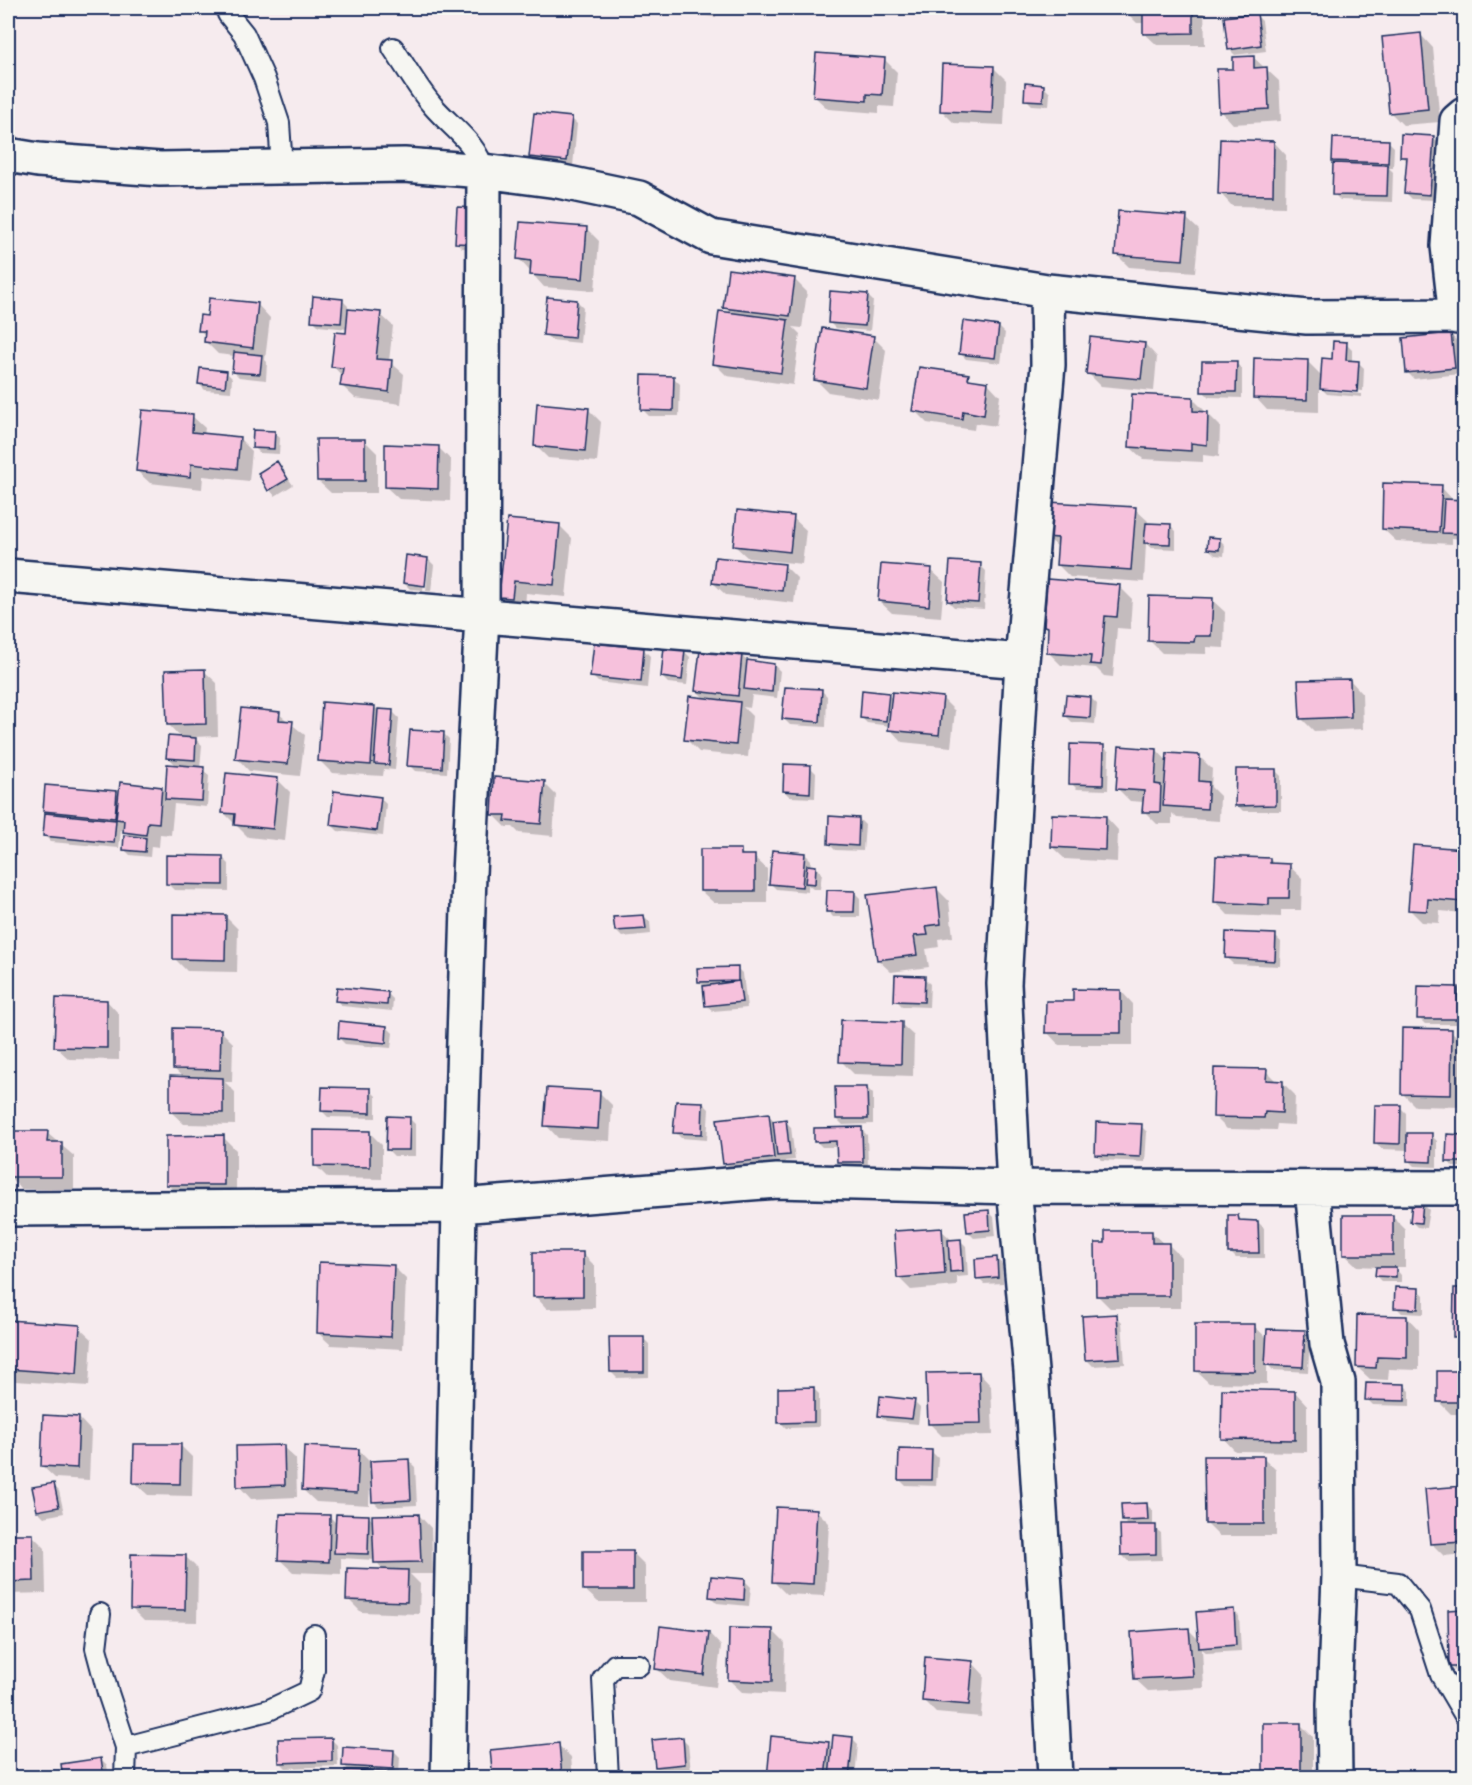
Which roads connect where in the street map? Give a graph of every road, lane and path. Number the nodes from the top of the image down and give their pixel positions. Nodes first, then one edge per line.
1 (228, 14) dead end
2 (393, 48) dead end
3 (1464, 115) edge
4 (8, 155) edge
5 (282, 168) junction
6 (484, 171) junction
7 (1047, 291) junction
8 (1460, 317) edge
9 (8, 576) edge
10 (482, 615) junction
11 (1022, 661) junction
12 (1014, 1187) junction
13 (1312, 1188) junction
14 (1464, 1188) edge
15 (459, 1206) junction
16 (8, 1209) edge
17 (1340, 1576) junction
18 (100, 1614) dead end
19 (314, 1635) dead end
20 (639, 1665) dead end
21 (1464, 1714) edge
22 (126, 1747) junction
23 (125, 1778) edge
24 (448, 1778) edge
25 (608, 1778) edge
26 (1055, 1778) edge
27 (1335, 1778) edge

1 - 5 lane
2 - 6 lane
3 - 8 street
4 - 5 street
5 - 6 street
6 - 7 street
6 - 10 street
7 - 8 street
7 - 11 street
9 - 10 street
10 - 11 street
10 - 15 street
11 - 12 street
12 - 13 street
12 - 15 street
12 - 26 street
13 - 14 street
13 - 17 street
15 - 16 street
15 - 24 street
17 - 21 lane
17 - 27 street
18 - 22 lane
19 - 22 lane
20 - 25 lane
22 - 23 lane

